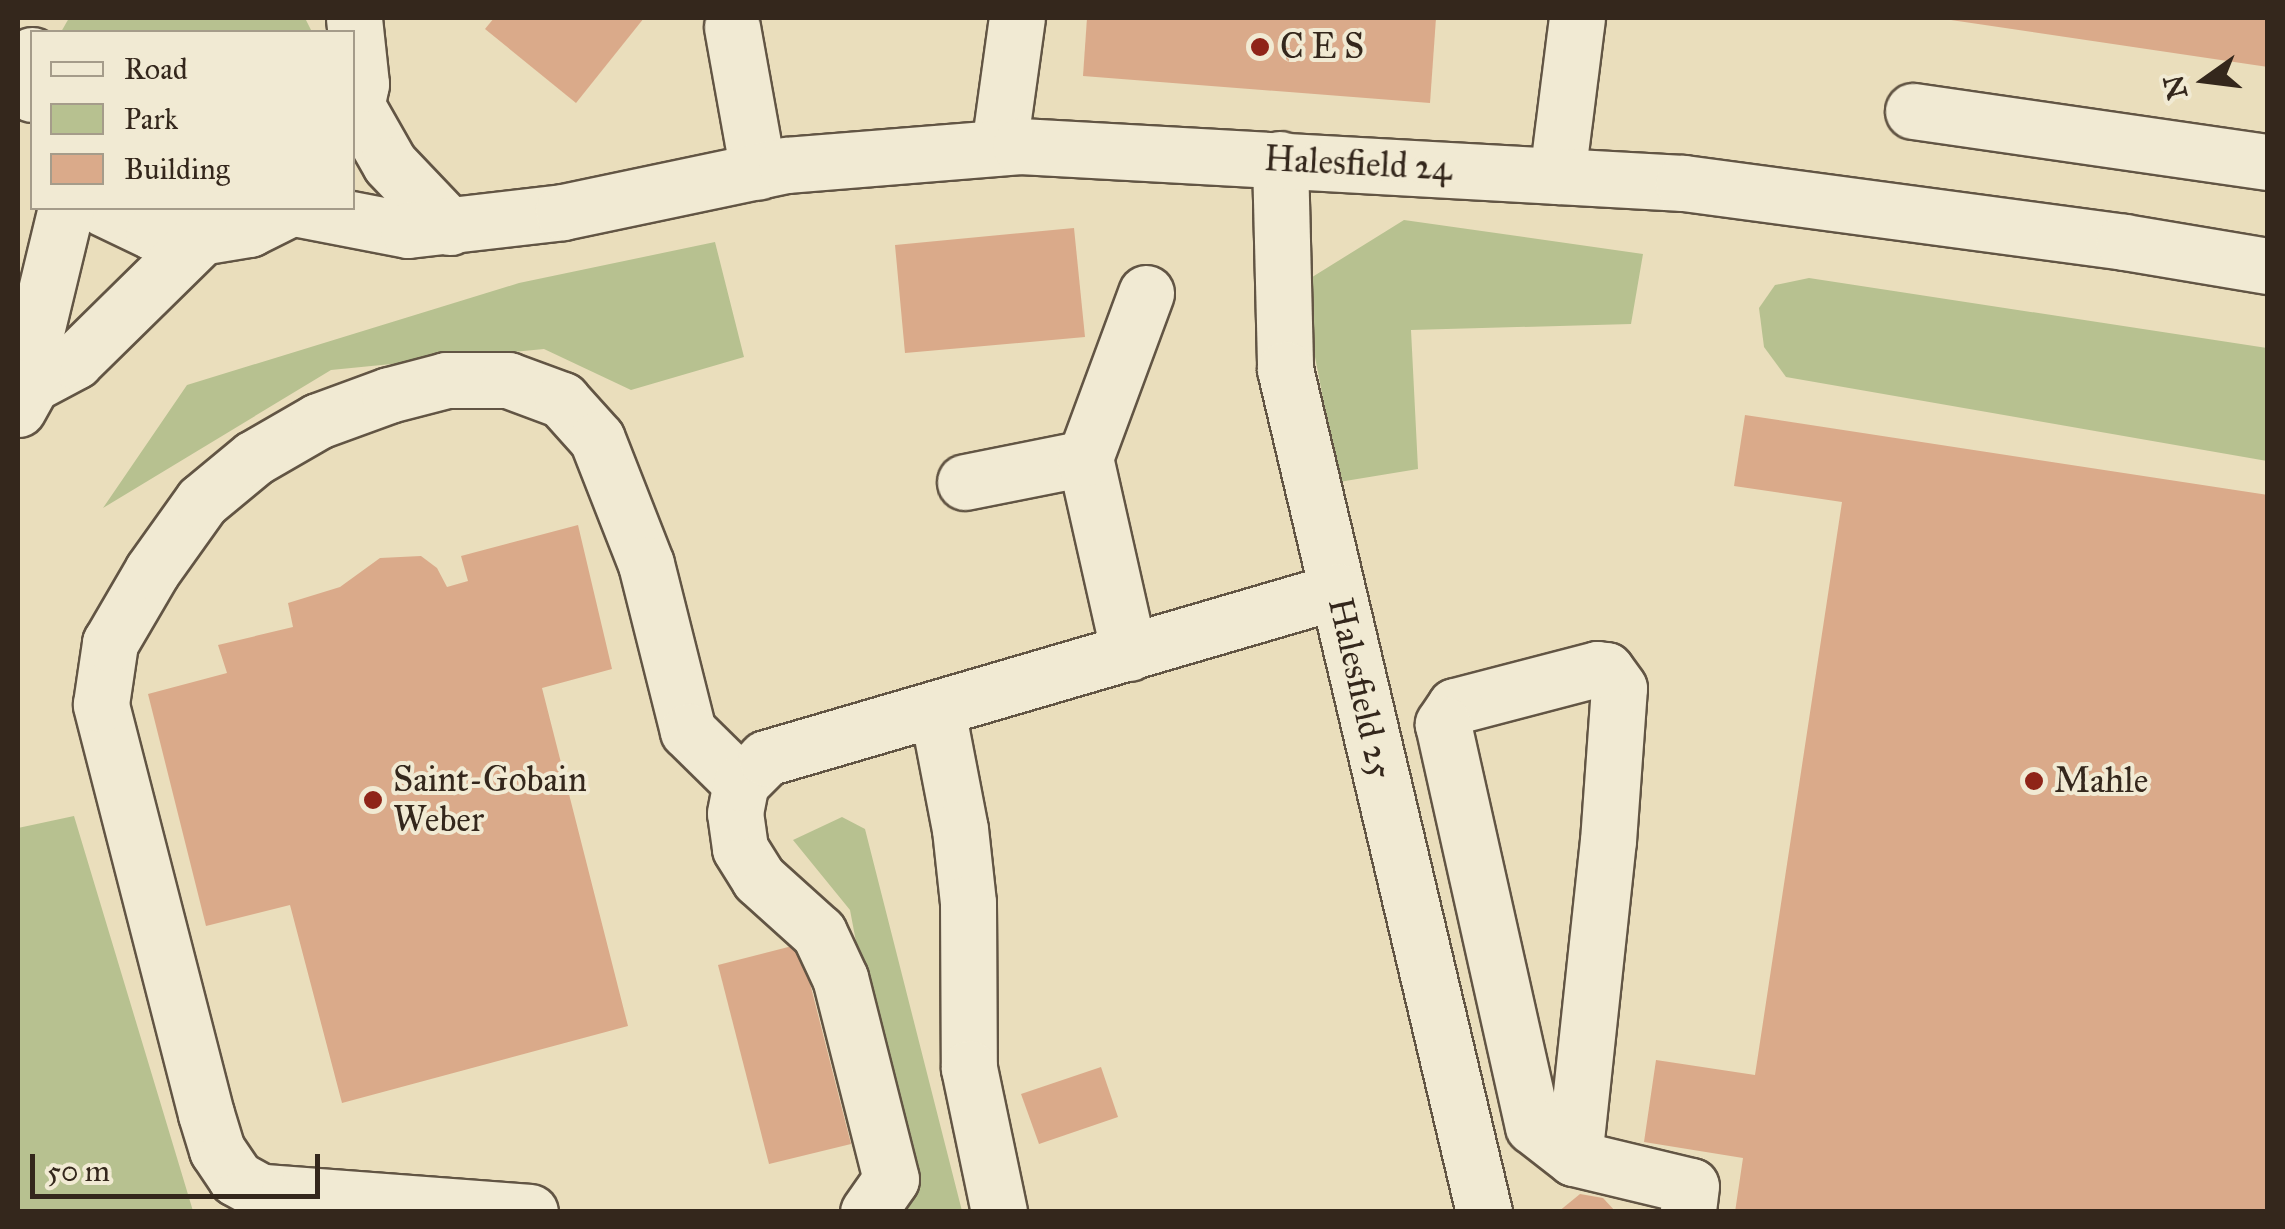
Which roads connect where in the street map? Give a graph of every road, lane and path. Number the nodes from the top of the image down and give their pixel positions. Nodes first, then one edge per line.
1 (354, 18) edge
2 (1018, 18) edge
3 (1578, 18) edge
4 (732, 26) dead end
5 (1913, 111) dead end
6 (355, 117) edge
7 (999, 147) junction
8 (1280, 159) junction
9 (2268, 162) edge
10 (758, 172) junction
11 (1557, 176) junction
12 (66, 210) edge
13 (106, 210) edge
14 (288, 210) edge
15 (303, 210) edge
16 (450, 226) junction
17 (201, 237) junction
18 (2268, 266) edge
19 (1146, 293) dead end
20 (25, 397) edge
21 (1085, 458) junction
22 (966, 482) dead end
23 (1338, 592) junction
24 (1129, 653) junction
25 (937, 710) junction
26 (740, 783) junction
27 (1574, 1158) junction
28 (530, 1212) edge
29 (868, 1212) edge
30 (999, 1212) edge
31 (1484, 1212) edge
32 (1688, 1212) edge

1 - 6 street
2 - 7 street
3 - 11 street
4 - 10 street
5 - 9 street
6 - 16 street
7 - 8 street, Halesfield 24
7 - 10 street, Halesfield 24
8 - 11 street, Halesfield 24
8 - 23 street, Halesfield 25
10 - 16 street, Halesfield 24
11 - 18 street, Halesfield 24
12 - 20 street
13 - 17 street
14 - 17 street
15 - 16 street, Halesfield 24
17 - 20 street
19 - 21 street
21 - 22 street
21 - 24 street
23 - 24 street
23 - 31 street, Halesfield 25
24 - 25 street
25 - 26 street
25 - 30 street
26 - 28 street
26 - 29 street
27 - 27 street
27 - 32 street

